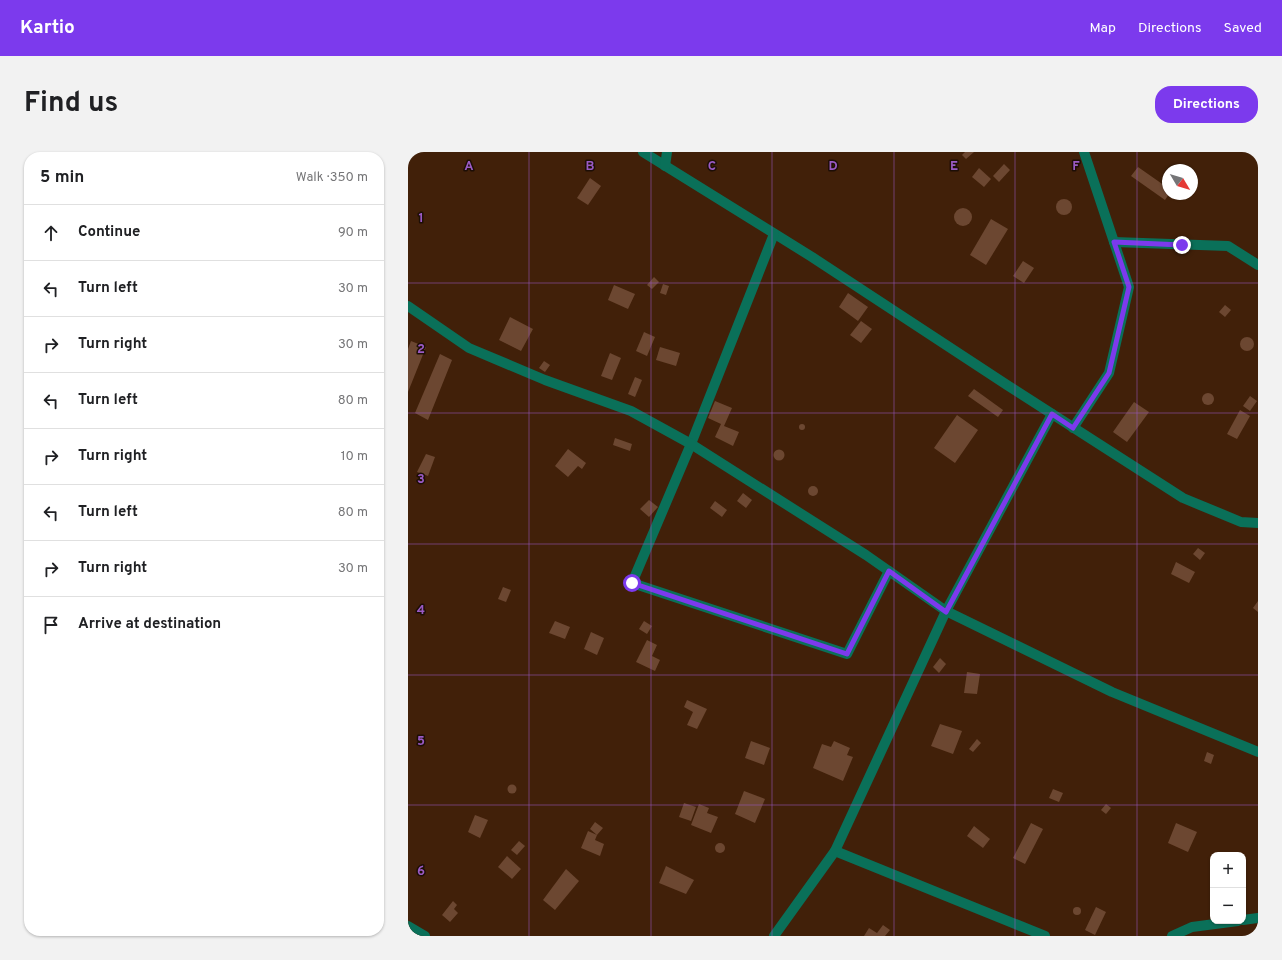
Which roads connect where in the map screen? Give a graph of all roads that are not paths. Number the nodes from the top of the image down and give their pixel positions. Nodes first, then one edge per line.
1 (643, 152) edge
2 (667, 152) edge
3 (1084, 152) edge
4 (665, 166) junction
5 (774, 234) junction
6 (1114, 242) junction
7 (1258, 265) edge
8 (408, 306) edge
9 (1052, 414) junction
10 (1073, 428) junction
11 (691, 444) junction
12 (1258, 523) edge
13 (889, 571) junction
14 (946, 612) junction
15 (1258, 752) edge
16 (835, 851) junction
17 (1258, 918) edge
18 (1246, 920) edge
19 (1215, 924) edge
20 (408, 926) edge
21 (425, 936) edge
22 (774, 936) edge
23 (1045, 936) edge
24 (1172, 936) edge

1 - 4 street
2 - 4 street
3 - 6 street
4 - 5 street
5 - 9 street
5 - 11 street
6 - 7 street
6 - 10 street
8 - 11 street
9 - 10 street
9 - 14 street
10 - 12 street
11 - 13 street
11 - 13 street
13 - 14 street
14 - 15 street
14 - 16 street
16 - 22 street
16 - 23 street
17 - 18 street
19 - 24 street
20 - 21 street

